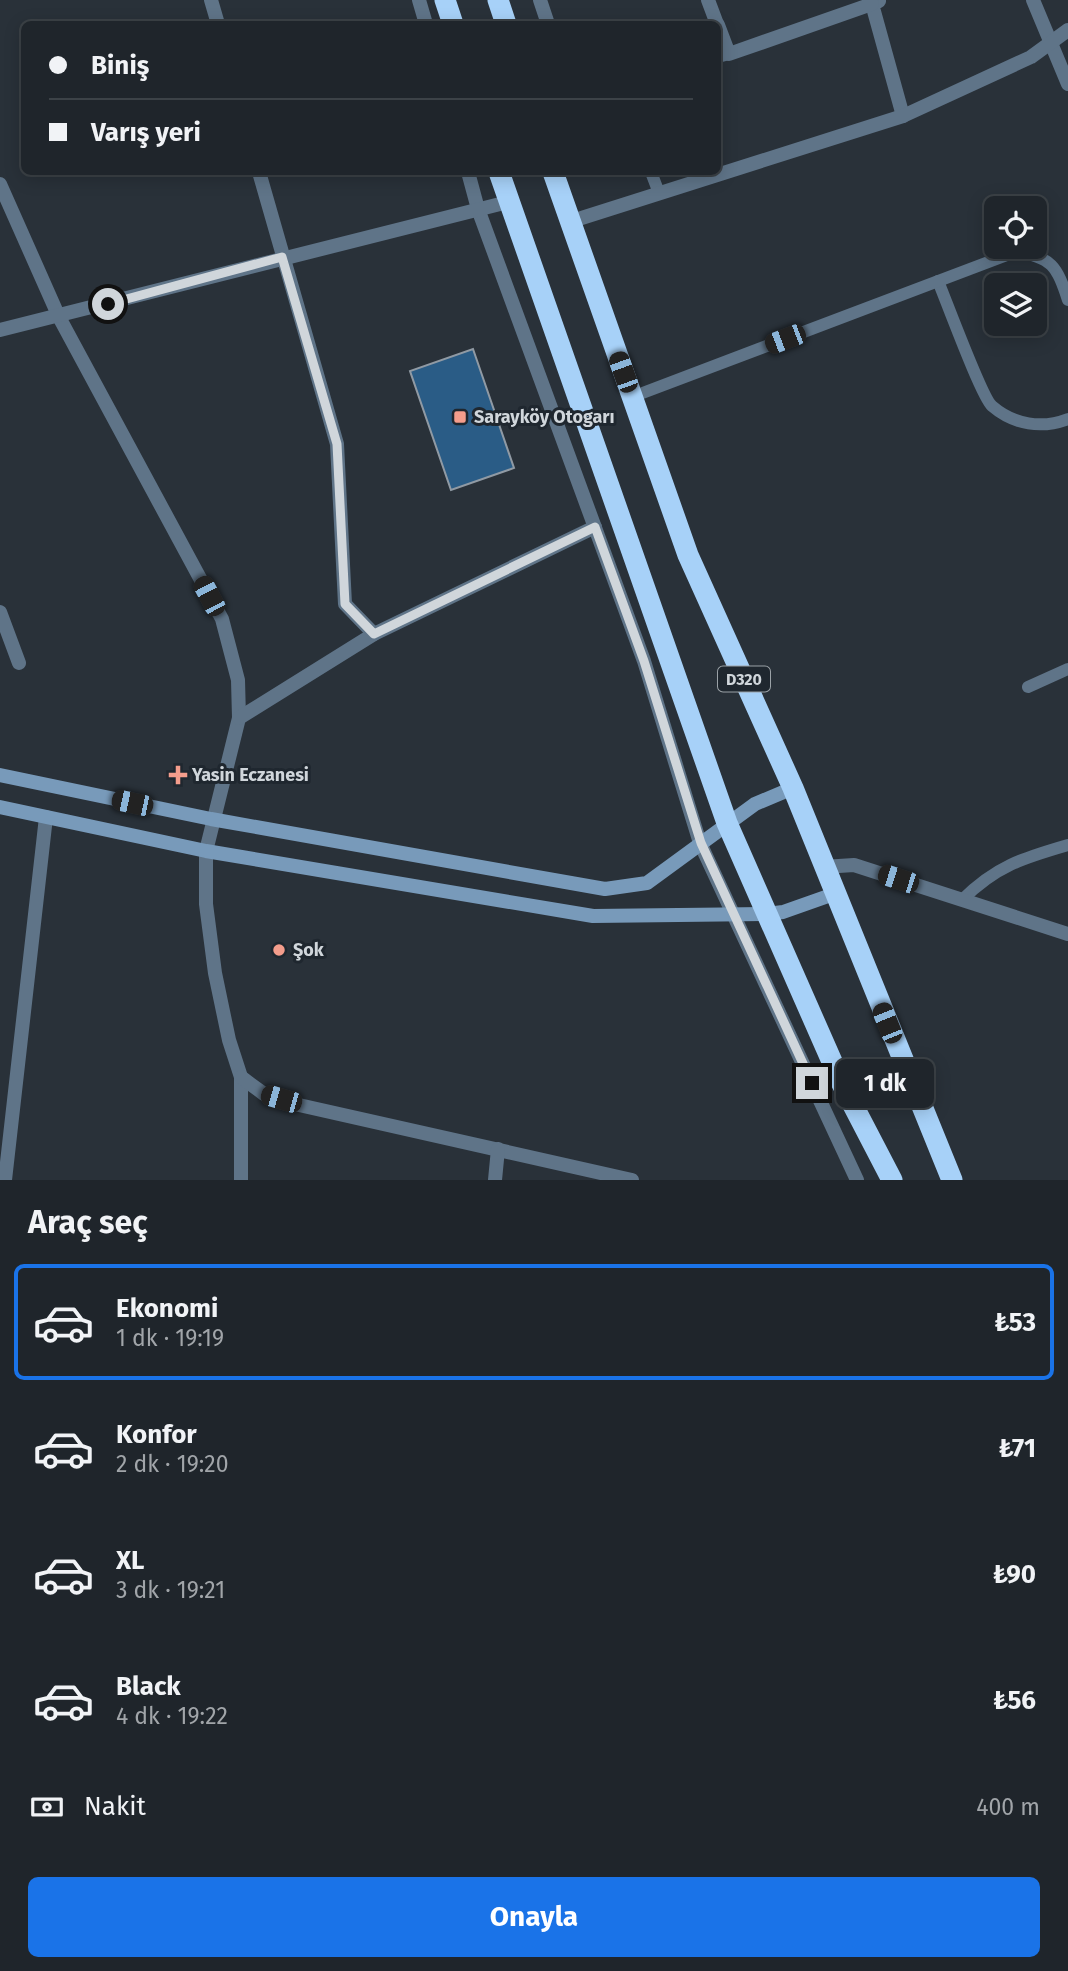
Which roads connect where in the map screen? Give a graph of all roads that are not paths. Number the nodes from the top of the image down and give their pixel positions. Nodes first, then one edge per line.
1 (211, 0) edge
2 (419, 0) edge
3 (445, 0) edge
4 (498, 0) edge
5 (540, 0) edge
6 (708, 0) edge
7 (1033, 0) edge
8 (876, 2) edge
9 (217, 21) edge
10 (425, 21) edge
11 (452, 21) edge
12 (505, 21) edge
13 (547, 21) edge
14 (716, 21) edge
15 (1068, 30) edge
16 (1052, 42) junction
17 (723, 55) edge
18 (1064, 59) edge
19 (1068, 84) edge
20 (903, 116) junction
21 (721, 173) edge
22 (259, 175) edge
23 (469, 175) edge
24 (500, 175) edge
25 (553, 175) edge
26 (652, 175) edge
27 (716, 175) edge
28 (0, 184) edge
29 (659, 193) junction
30 (508, 202) junction
31 (478, 209) junction
32 (569, 222) junction
33 (282, 257) junction
34 (938, 281) junction
35 (1068, 300) edge
36 (59, 317) junction
37 (0, 330) edge
38 (632, 397) junction
39 (1068, 419) edge
40 (595, 527) junction
41 (0, 612) edge
42 (374, 634) junction
43 (19, 663) dead end
44 (1068, 669) edge
45 (1028, 687) dead end
46 (239, 718) junction
47 (0, 775) edge
48 (793, 788) junction
49 (0, 807) edge
50 (46, 817) junction
51 (211, 819) junction
52 (727, 824) junction
53 (701, 843) junction
54 (1068, 845) edge
55 (206, 851) junction
56 (823, 867) junction
57 (834, 894) junction
58 (962, 900) junction
59 (733, 914) junction
60 (767, 914) junction
61 (1068, 934) edge
62 (241, 1077) junction
63 (498, 1149) junction
64 (5, 1180) edge
65 (241, 1180) edge
66 (495, 1180) edge
67 (632, 1180) edge
68 (857, 1180) edge
69 (892, 1180) edge
70 (951, 1180) edge

1 - 9 street
2 - 10 street
3 - 11 highway
4 - 12 highway
5 - 13 street
6 - 14 street
7 - 16 street
8 - 17 street
8 - 20 street
15 - 16 street
16 - 18 street
16 - 20 street
18 - 19 street
20 - 21 street
22 - 33 street
23 - 31 street
24 - 30 highway
25 - 32 highway, D320
26 - 29 lane
27 - 29 street
28 - 36 street
29 - 32 street
30 - 31 street
30 - 52 highway
31 - 33 street
31 - 40 street
32 - 38 highway, D320
33 - 36 street
33 - 42 street
34 - 35 lane
34 - 38 lane
34 - 39 lane
36 - 37 street
36 - 46 street
38 - 48 highway, D320
40 - 42 street
40 - 53 street
41 - 43 street
42 - 46 street
44 - 45 lane
46 - 51 street
47 - 51 street
48 - 52 street
48 - 56 highway, D320
49 - 50 street
50 - 55 street
50 - 64 street
51 - 53 street
51 - 55 street
52 - 53 street
52 - 60 highway
53 - 59 street
54 - 58 lane
55 - 59 street
55 - 62 street
56 - 57 highway, D320
56 - 58 street
57 - 60 street
57 - 70 highway, D320
58 - 61 street
59 - 60 street
59 - 68 street
60 - 69 highway
62 - 63 street
62 - 65 street
63 - 66 street
63 - 67 street

